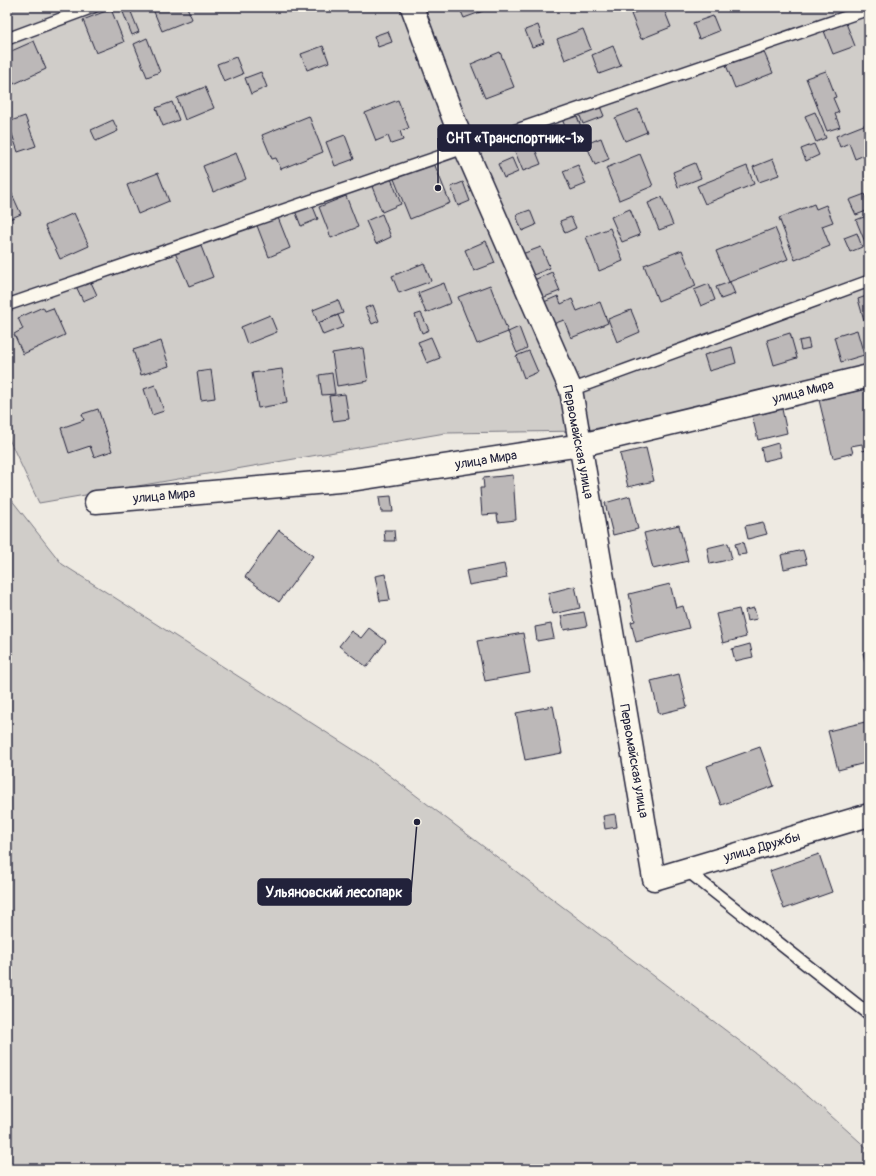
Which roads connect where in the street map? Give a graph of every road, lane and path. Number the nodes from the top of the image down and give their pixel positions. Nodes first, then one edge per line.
1 (93, 7) edge
2 (412, 7) edge
3 (869, 8) edge
4 (7, 39) edge
5 (465, 148) junction
6 (869, 281) edge
7 (7, 305) edge
8 (869, 376) edge
9 (571, 390) junction
10 (580, 445) junction
11 (96, 502) dead end
12 (869, 815) edge
13 (685, 869) junction
14 (654, 878) joint
15 (869, 1014) edge

1 - 4 lane
2 - 5 street, Первомайская улица
3 - 5 lane
5 - 7 lane
5 - 9 street, Первомайская улица
6 - 9 lane
8 - 10 street, улица Мира
9 - 10 street, Первомайская улица
10 - 11 street, улица Мира
10 - 14 street, Первомайская улица
12 - 13 street, улица Дружбы
13 - 14 street, улица Дружбы
13 - 15 lane

